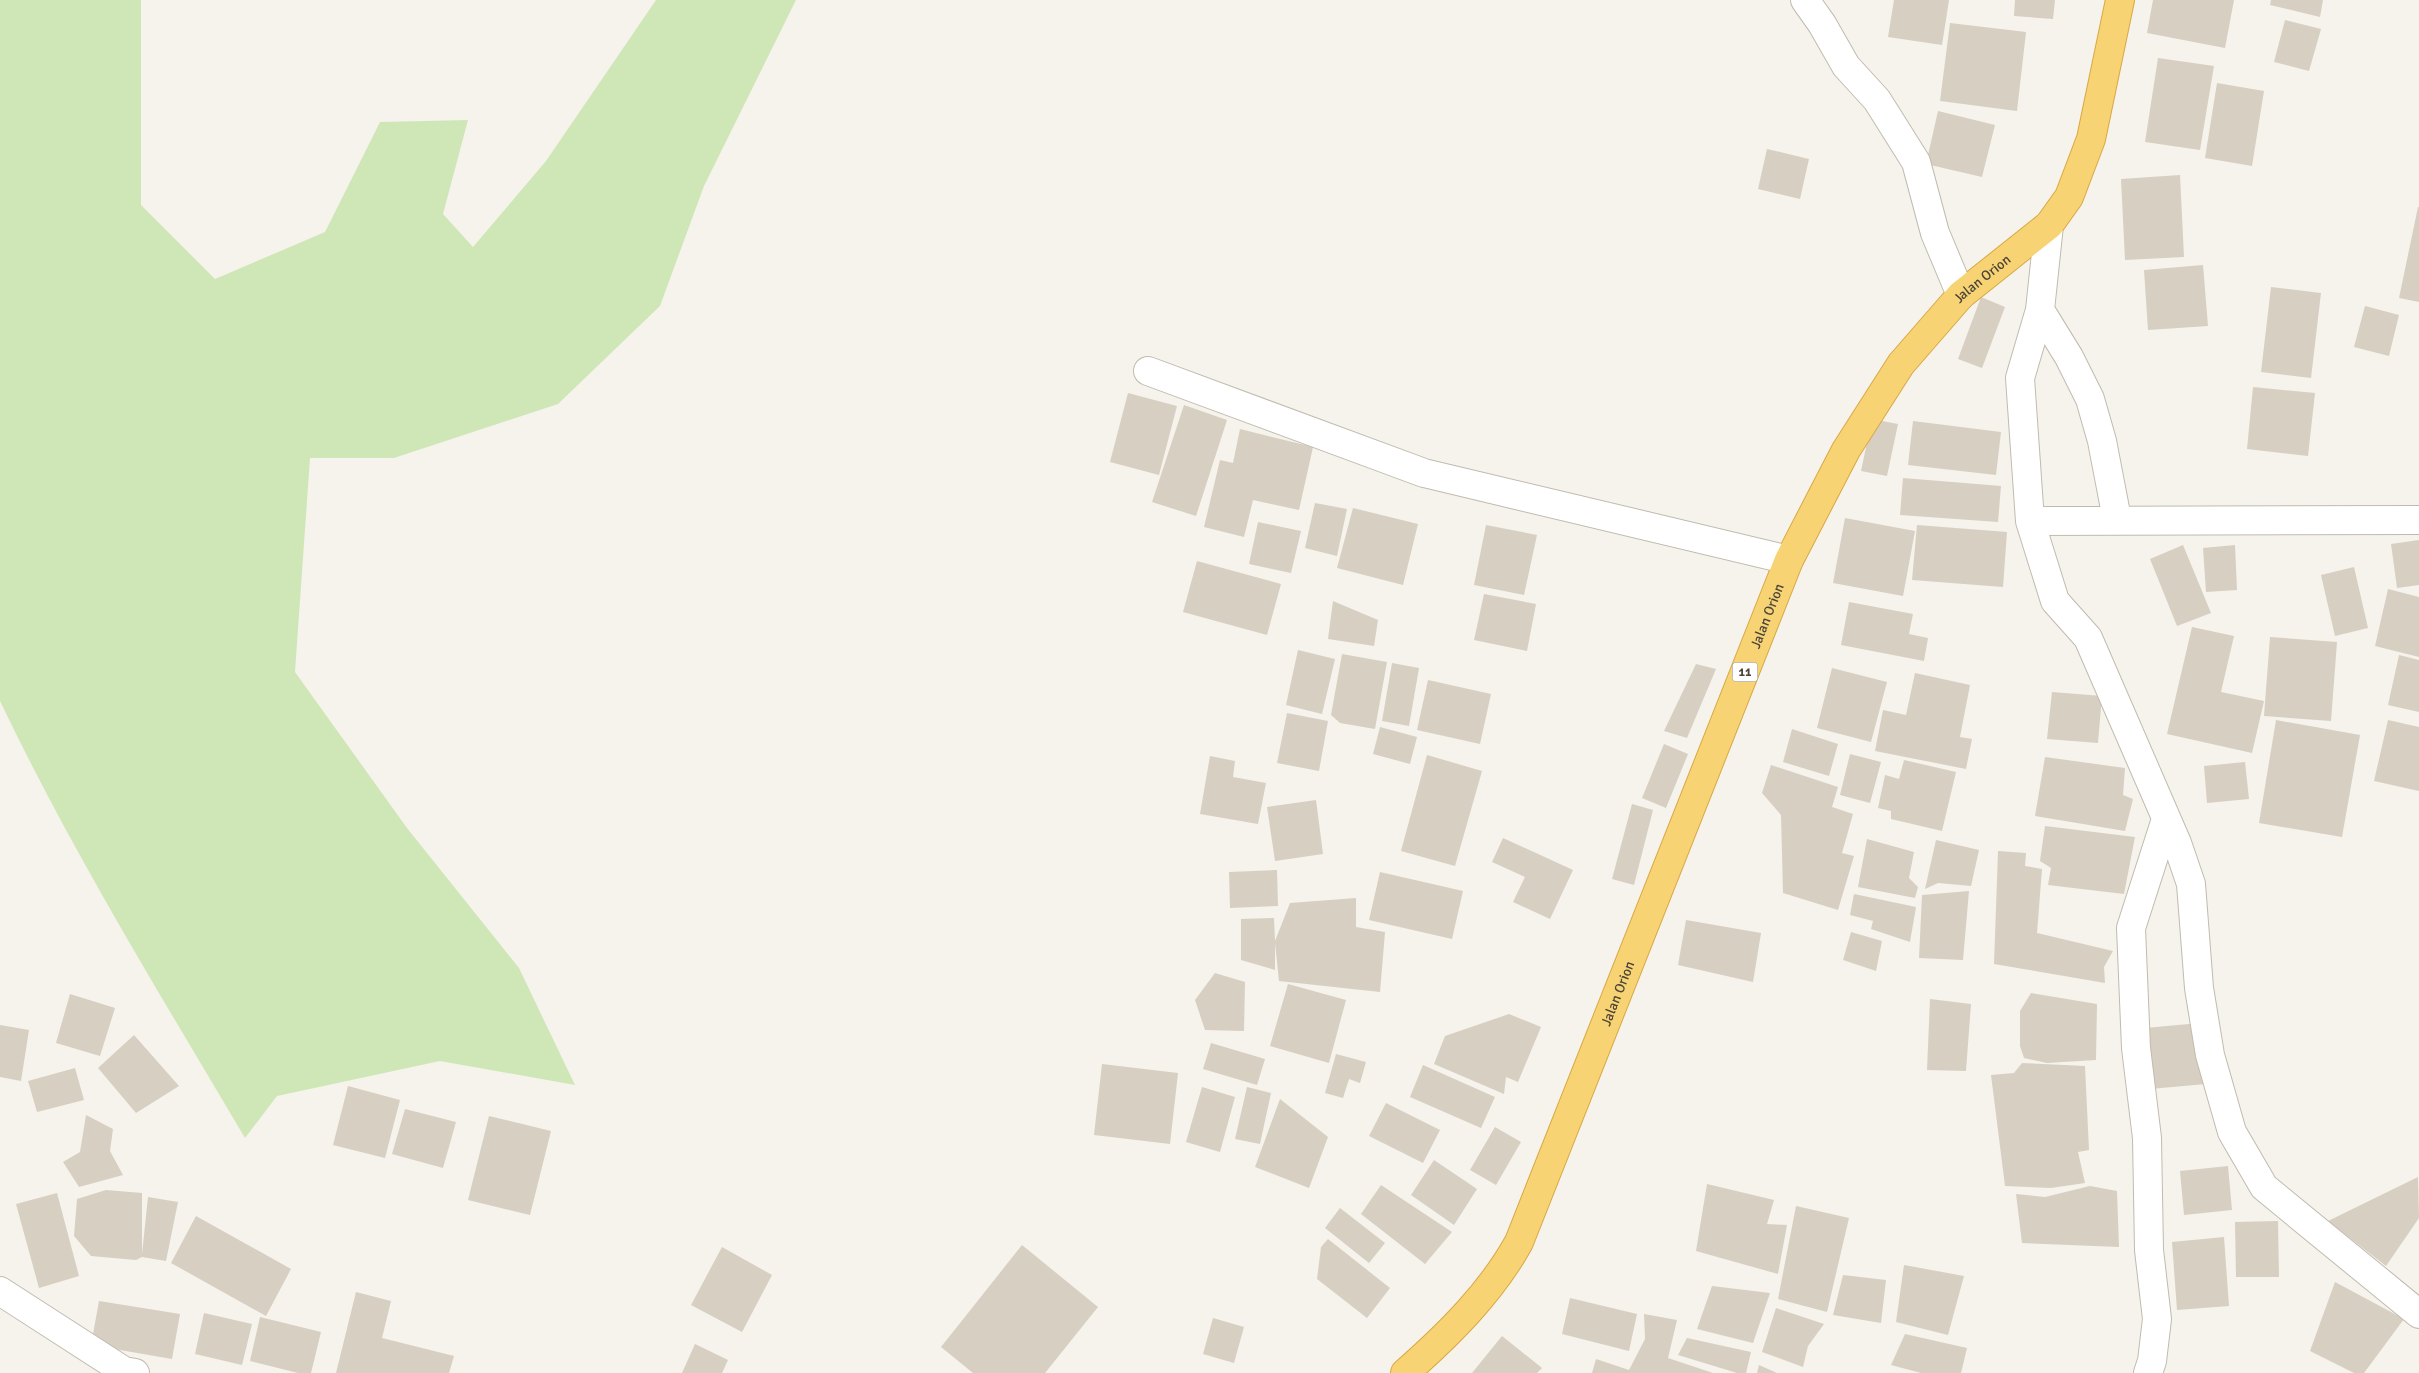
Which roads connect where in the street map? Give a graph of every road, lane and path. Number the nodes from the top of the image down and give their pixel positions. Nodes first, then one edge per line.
1 (1805, 0) edge
2 (2120, 0) edge
3 (2049, 225) junction
4 (1961, 295) junction
5 (2040, 310) junction
6 (1148, 371) dead end
7 (2117, 519) junction
8 (2419, 520) edge
9 (2030, 521) junction
10 (1790, 560) junction
11 (2166, 819) junction
12 (0, 1292) edge
13 (2419, 1314) edge
14 (127, 1372) edge
15 (1405, 1373) edge
16 (2148, 1373) edge

1 - 4 street
2 - 3 highway, Jalan Orion / 11
3 - 4 highway, Jalan Orion / 11
3 - 5 street
4 - 10 highway, Jalan Orion / 11
5 - 7 street
5 - 9 street
6 - 10 street
7 - 8 street
7 - 9 street
9 - 11 street
10 - 15 highway, Jalan Orion / 11
11 - 13 street
11 - 16 street
12 - 14 street

